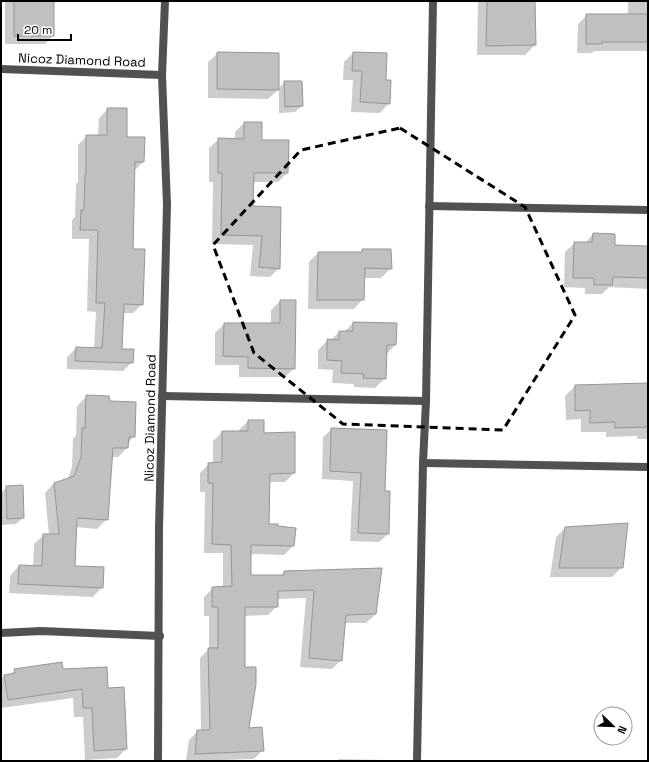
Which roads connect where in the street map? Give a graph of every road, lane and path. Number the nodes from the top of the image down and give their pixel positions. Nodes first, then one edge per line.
1 (165, 1) edge
2 (433, 1) edge
3 (1, 69) edge
4 (162, 75) junction
5 (428, 206) junction
6 (648, 210) edge
7 (162, 396) junction
8 (426, 401) junction
9 (423, 463) junction
10 (648, 467) edge
11 (1, 633) edge
12 (160, 636) junction
13 (158, 761) edge
14 (417, 761) edge

1 - 4 street, Nicoz Diamond Road
2 - 5 street
3 - 4 street, Nicoz Diamond Road
4 - 7 street, Nicoz Diamond Road
5 - 6 street
5 - 8 street
7 - 8 street
7 - 12 street, Nicoz Diamond Road
8 - 9 street
9 - 10 street
9 - 14 street
11 - 12 street
12 - 13 street, Nicoz Diamond Road

